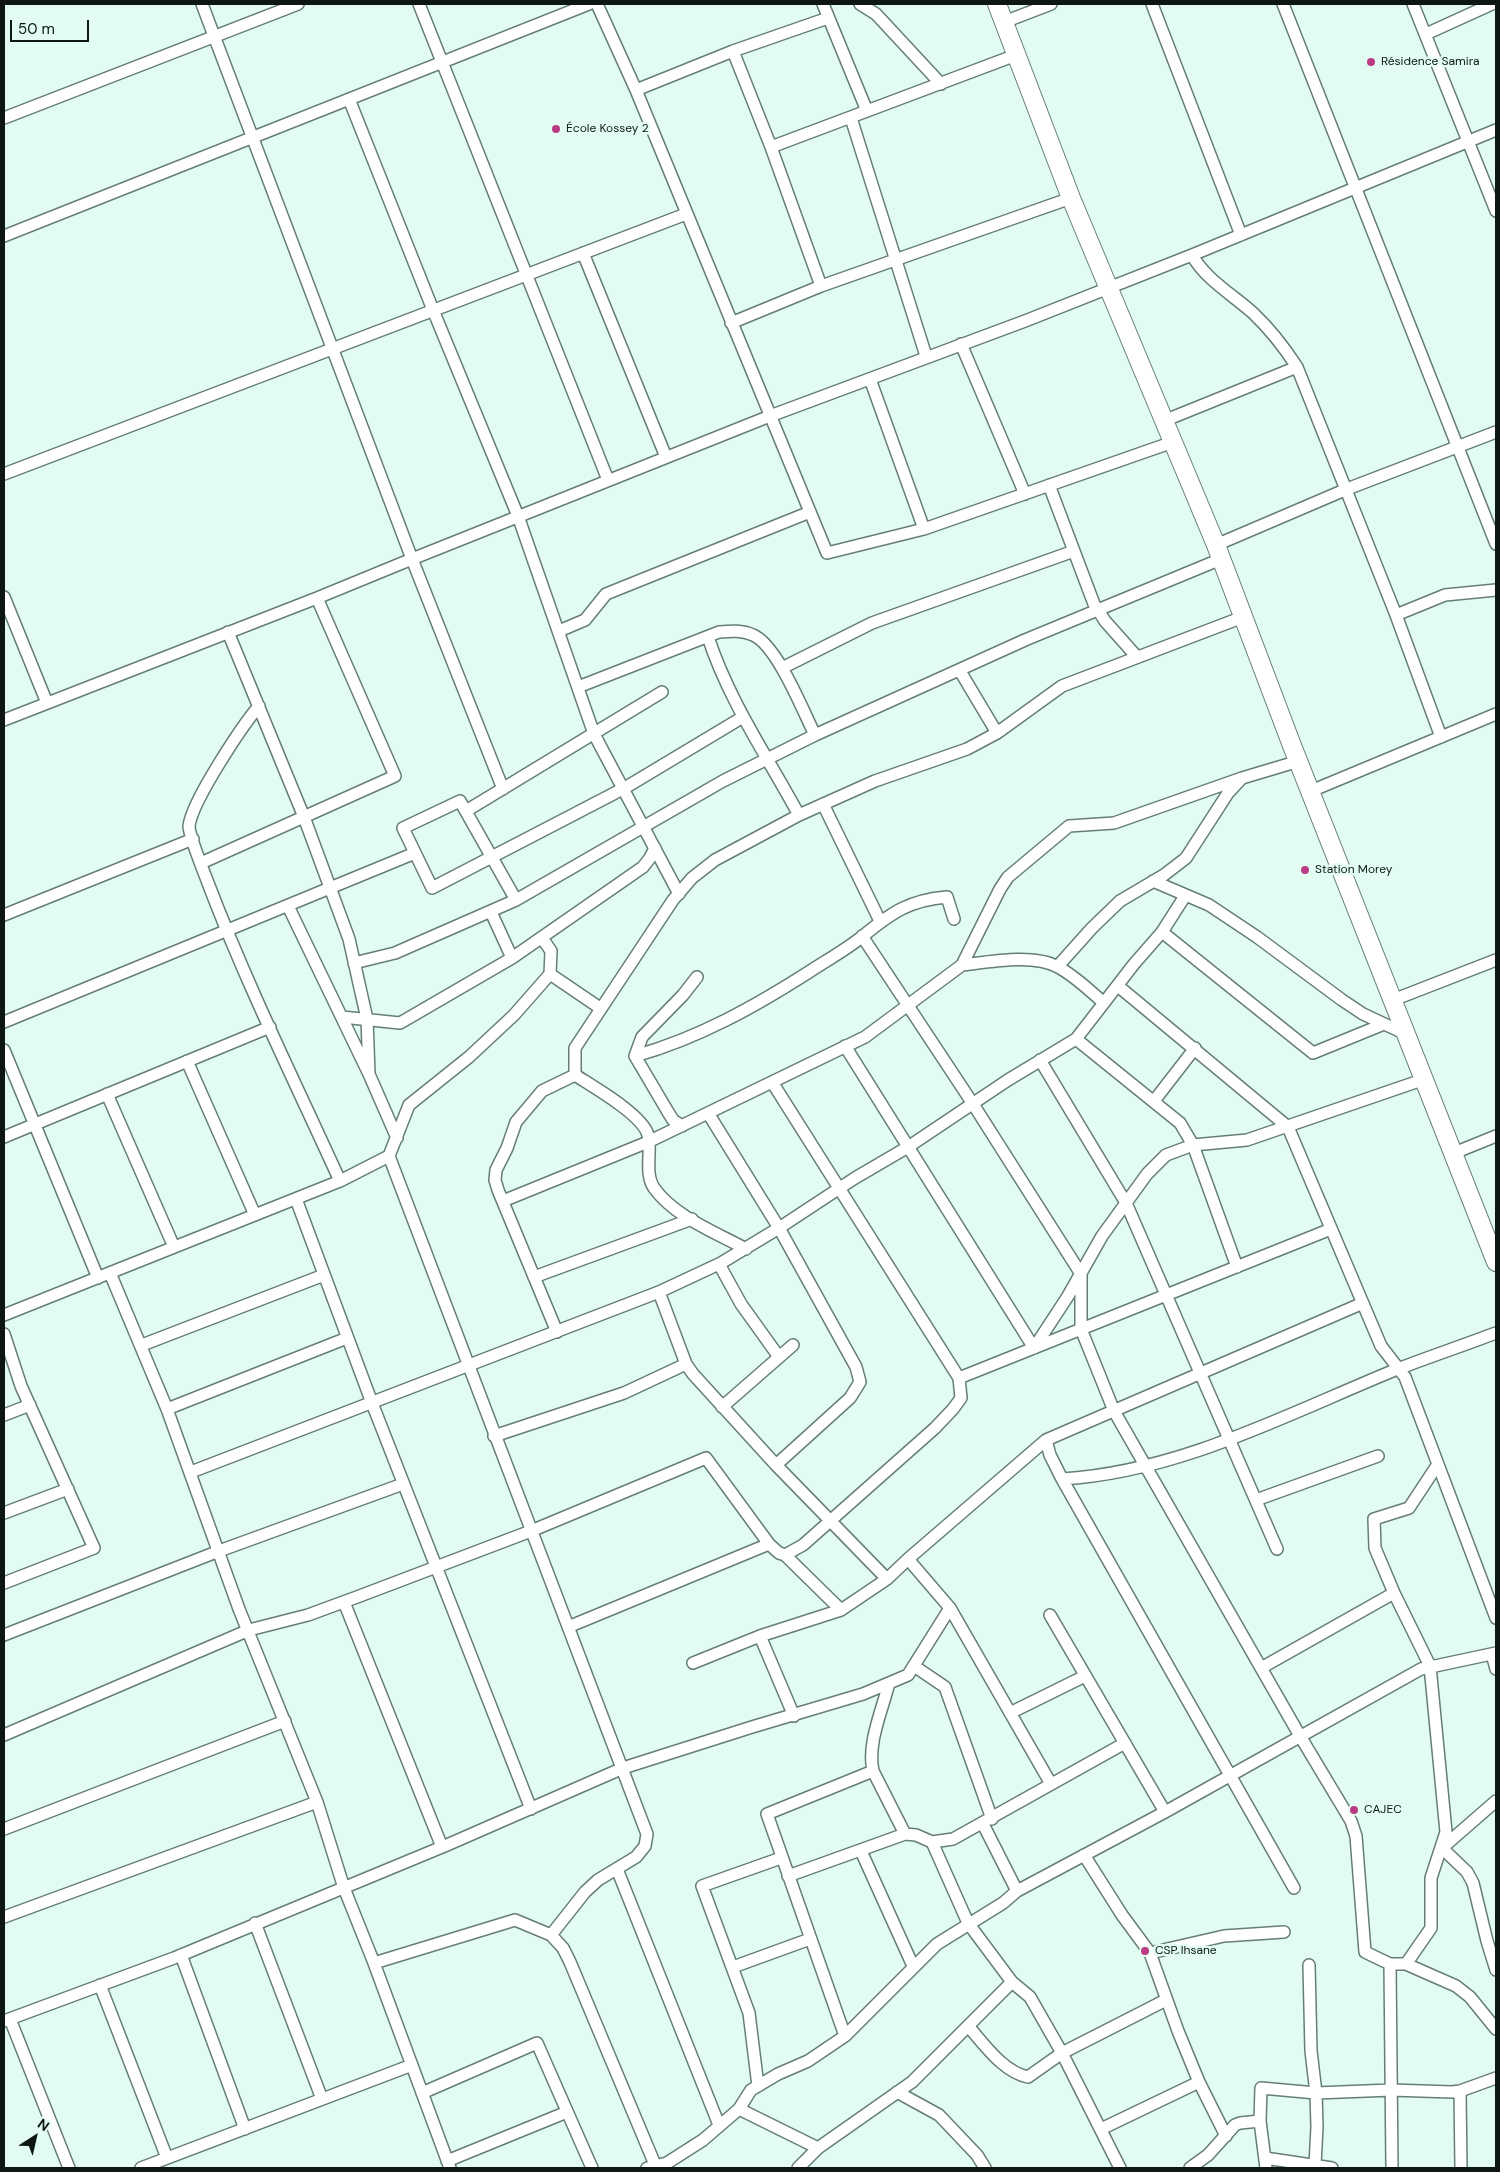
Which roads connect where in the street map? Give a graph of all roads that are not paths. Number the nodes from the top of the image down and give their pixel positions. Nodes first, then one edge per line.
1 (202, 4) edge
2 (298, 4) edge
3 (419, 4) edge
4 (590, 4) edge
5 (598, 4) edge
6 (823, 4) edge
7 (860, 4) edge
8 (997, 4) edge
9 (1051, 4) edge
10 (1152, 4) edge
11 (1283, 4) edge
12 (1413, 4) edge
13 (1492, 4) edge
14 (828, 18) junction
15 (1004, 22) junction
16 (1426, 34) junction
17 (214, 36) junction
18 (733, 51) junction
19 (1016, 55) junction
20 (442, 62) junction
21 (941, 84) junction
22 (636, 90) junction
23 (348, 99) junction
24 (867, 111) junction
25 (4, 118) edge
26 (851, 118) junction
27 (1496, 130) edge
28 (252, 137) junction
29 (1469, 142) junction
30 (772, 147) junction
31 (1356, 188) junction
32 (1071, 198) junction
33 (1496, 211) edge
34 (686, 214) junction
35 (1241, 235) junction
36 (4, 236) edge
37 (583, 253) junction
38 (1192, 255) junction
39 (895, 260) junction
40 (527, 275) junction
41 (822, 286) junction
42 (1109, 287) junction
43 (433, 310) junction
44 (731, 323) junction
45 (961, 344) junction
46 (332, 348) junction
47 (926, 356) junction
48 (1297, 367) junction
49 (870, 378) junction
50 (770, 416) junction
51 (1166, 420) junction
52 (1496, 432) edge
53 (1173, 442) junction
54 (1459, 447) junction
55 (666, 457) junction
56 (4, 474) edge
57 (608, 480) junction
58 (1049, 485) junction
59 (1347, 489) junction
60 (1025, 494) junction
61 (810, 512) junction
62 (518, 516) junction
63 (924, 529) junction
64 (1496, 544) edge
65 (1074, 551) junction
66 (1219, 552) junction
67 (412, 558) junction
68 (1496, 590) edge
69 (4, 597) edge
70 (317, 598) junction
71 (1097, 609) junction
72 (6, 611) edge
73 (1396, 615) junction
74 (1243, 617) junction
75 (558, 631) junction
76 (228, 632) junction
77 (708, 637) junction
78 (1136, 657) junction
79 (782, 668) junction
80 (960, 671) junction
81 (578, 687) junction
82 (662, 692) dead end
83 (46, 703) junction
84 (259, 706) junction
85 (1496, 714) edge
86 (743, 717) junction
87 (4, 720) edge
88 (996, 733) junction
89 (594, 734) junction
90 (815, 735) junction
91 (1441, 737) junction
92 (768, 758) junction
93 (1299, 761) junction
94 (1242, 778) junction
95 (503, 789) junction
96 (623, 789) junction
97 (1311, 791) junction
98 (823, 804) junction
99 (466, 811) junction
100 (799, 815) junction
101 (304, 817) junction
102 (643, 826) junction
103 (193, 839) junction
104 (654, 848) junction
105 (415, 853) junction
106 (492, 857) junction
107 (200, 863) junction
108 (1153, 881) junction
109 (330, 889) junction
110 (679, 894) junction
111 (1185, 896) junction
112 (516, 900) junction
113 (288, 906) junction
114 (491, 912) junction
115 (4, 915) edge
116 (954, 920) dead end
117 (880, 922) junction
118 (226, 930) junction
119 (1162, 932) junction
120 (862, 936) junction
121 (542, 938) junction
122 (512, 958) junction
123 (1496, 960) edge
124 (354, 963) junction
125 (962, 965) junction
126 (1058, 966) junction
127 (550, 974) junction
128 (697, 977) dead end
129 (1118, 986) junction
130 (1393, 1000) junction
131 (1104, 1003) junction
132 (907, 1004) junction
133 (600, 1008) junction
134 (342, 1017) junction
135 (367, 1019) junction
136 (4, 1022) edge
137 (1384, 1024) junction
138 (270, 1027) junction
139 (1408, 1035) junction
140 (1076, 1039) junction
141 (846, 1046) junction
142 (1195, 1048) junction
143 (4, 1050) edge
144 (635, 1056) junction
145 (1040, 1060) junction
146 (187, 1061) junction
147 (369, 1074) junction
148 (575, 1075) junction
149 (1425, 1079) junction
150 (772, 1082) junction
151 (107, 1094) junction
152 (1154, 1101) junction
153 (973, 1104) junction
154 (708, 1113) junction
155 (34, 1124) junction
156 (682, 1126) junction
157 (1288, 1127) junction
158 (1496, 1136) edge
159 (4, 1137) edge
160 (397, 1138) junction
161 (648, 1142) junction
162 (1193, 1145) junction
163 (908, 1147) junction
164 (1454, 1153) junction
165 (389, 1156) junction
166 (340, 1181) junction
167 (838, 1189) junction
168 (296, 1198) junction
169 (502, 1201) junction
170 (1126, 1203) junction
171 (255, 1215) junction
172 (692, 1219) junction
173 (779, 1228) junction
174 (1331, 1229) junction
175 (174, 1247) junction
176 (746, 1249) junction
177 (1496, 1262) edge
178 (719, 1264) junction
179 (1237, 1267) junction
180 (110, 1273) junction
181 (1081, 1274) junction
182 (324, 1275) junction
183 (534, 1276) junction
184 (98, 1278) junction
185 (659, 1292) junction
186 (1167, 1295) junction
187 (1363, 1303) junction
188 (4, 1316) edge
189 (1081, 1329) junction
190 (557, 1332) junction
191 (1496, 1333) edge
192 (4, 1334) edge
193 (348, 1338) junction
194 (142, 1345) junction
195 (793, 1345) dead end
196 (1034, 1348) junction
197 (779, 1357) junction
198 (686, 1364) junction
199 (467, 1367) junction
200 (1399, 1369) junction
201 (1200, 1374) junction
202 (959, 1378) junction
203 (372, 1403) junction
204 (30, 1405) junction
205 (722, 1408) junction
206 (167, 1409) junction
207 (1114, 1411) junction
208 (4, 1415) edge
209 (494, 1436) junction
210 (1229, 1438) junction
211 (1046, 1440) junction
212 (1378, 1456) dead end
213 (1438, 1464) junction
214 (776, 1465) junction
215 (1146, 1466) junction
216 (191, 1472) junction
217 (1062, 1479) junction
218 (403, 1484) junction
219 (68, 1489) junction
220 (1256, 1500) junction
221 (4, 1513) edge
222 (831, 1521) junction
223 (531, 1531) junction
224 (770, 1544) junction
225 (1277, 1549) dead end
226 (219, 1551) junction
227 (785, 1555) junction
228 (908, 1559) junction
229 (436, 1566) junction
230 (887, 1579) junction
231 (4, 1583) edge
232 (1394, 1593) junction
233 (344, 1602) junction
234 (950, 1608) junction
235 (841, 1610) junction
236 (1050, 1615) dead end
237 (1496, 1618) edge
238 (568, 1627) junction
239 (249, 1630) junction
240 (4, 1635) edge
241 (760, 1636) junction
242 (1494, 1654) edge
243 (693, 1663) dead end
244 (914, 1666) junction
245 (1430, 1666) junction
246 (1261, 1668) junction
247 (1496, 1669) edge
248 (1085, 1676) junction
249 (889, 1683) junction
250 (1010, 1714) junction
251 (794, 1716) junction
252 (285, 1721) junction
253 (4, 1735) edge
254 (1300, 1736) junction
255 (1125, 1743) junction
256 (623, 1768) junction
257 (873, 1771) junction
258 (1231, 1775) junction
259 (1051, 1784) junction
260 (1496, 1801) edge
261 (317, 1802) junction
262 (530, 1809) junction
263 (1165, 1812) junction
264 (987, 1821) junction
265 (4, 1829) edge
266 (905, 1834) junction
267 (932, 1842) junction
268 (442, 1847) junction
269 (1442, 1848) junction
270 (861, 1851) junction
271 (1084, 1855) junction
272 (781, 1858) junction
273 (617, 1869) junction
274 (788, 1876) junction
275 (344, 1888) junction
276 (1294, 1888) dead end
277 (1017, 1891) junction
278 (4, 1917) edge
279 (968, 1923) junction
280 (255, 1924) junction
281 (1284, 1932) dead end
282 (551, 1935) junction
283 (810, 1939) junction
284 (1150, 1953) junction
285 (181, 1955) junction
286 (374, 1962) junction
287 (1390, 1964) junction
288 (1406, 1964) junction
289 (1309, 1965) dead end
290 (913, 1966) junction
291 (733, 1968) junction
292 (1496, 1970) edge
293 (1012, 1982) junction
294 (100, 1985) junction
295 (1166, 2000) junction
296 (7, 2020) edge
297 (968, 2026) junction
298 (1496, 2030) edge
299 (844, 2036) junction
300 (1062, 2053) junction
301 (412, 2065) junction
302 (1496, 2078) edge
303 (1199, 2082) junction
304 (758, 2086) junction
305 (1391, 2090) junction
306 (1460, 2091) junction
307 (898, 2092) junction
308 (422, 2093) junction
309 (1316, 2093) junction
310 (322, 2099) junction
311 (739, 2109) junction
312 (567, 2112) junction
313 (1260, 2121) junction
314 (719, 2125) junction
315 (245, 2129) junction
316 (1101, 2129) junction
317 (1226, 2136) junction
318 (818, 2148) junction
319 (167, 2158) junction
320 (1266, 2163) edge
321 (1315, 2164) junction
322 (449, 2165) edge
323 (652, 2167) edge
324 (69, 2168) edge
325 (141, 2168) edge
326 (592, 2168) edge
327 (798, 2168) edge
328 (985, 2168) edge
329 (1120, 2168) edge
330 (1190, 2168) edge
331 (1332, 2168) edge
332 (1392, 2168) edge
333 (1461, 2168) edge

1 - 17 street
2 - 17 street
3 - 20 street
4 - 20 street
5 - 22 street
6 - 14 street
7 - 21 street
8 - 15 main road
9 - 15 street
10 - 35 street
11 - 31 street
12 - 16 street
13 - 16 street
14 - 18 street
14 - 24 street
15 - 19 main road
16 - 29 street
17 - 25 street
17 - 28 street
18 - 22 street
18 - 30 street
19 - 21 street
19 - 32 main road
20 - 23 street
20 - 40 street
21 - 24 street
22 - 34 street
23 - 28 street
23 - 43 street
24 - 26 street
26 - 30 street
26 - 39 street
27 - 29 street
28 - 36 street
28 - 46 street
29 - 31 street
29 - 33 street
30 - 41 street
31 - 35 street
31 - 54 street
32 - 39 street
32 - 42 main road
34 - 37 street
34 - 44 street
35 - 38 street
37 - 40 street
37 - 55 street
38 - 42 street
38 - 48 street
39 - 41 street
39 - 47 street
40 - 43 street
40 - 57 street
41 - 44 street
42 - 45 street
42 - 51 main road
43 - 46 street
43 - 62 street
44 - 50 street
45 - 47 street
45 - 60 street
46 - 56 street
46 - 67 street
47 - 49 street
48 - 51 street
48 - 59 street
49 - 50 street
49 - 63 street
50 - 55 street
50 - 61 street
51 - 53 main road
52 - 54 street
53 - 58 street
53 - 66 main road
54 - 59 street
54 - 64 street
55 - 57 street
57 - 62 street
58 - 60 street
58 - 65 street
59 - 66 street
59 - 73 street
60 - 63 street
61 - 63 street
61 - 75 street
62 - 67 street
62 - 75 street
65 - 71 street
65 - 79 street
66 - 71 street
66 - 74 main road
67 - 70 street
67 - 95 street
68 - 73 street
69 - 72 street
70 - 76 street
70 - 101 street
71 - 78 street
71 - 80 street
72 - 83 street
73 - 91 street
74 - 78 street
74 - 93 main road
75 - 81 street
76 - 83 street
76 - 84 street
77 - 79 street
77 - 81 street
77 - 86 street
78 - 88 street
79 - 90 street
80 - 88 street
80 - 90 street
81 - 89 street
82 - 89 street
83 - 87 street
84 - 101 street
84 - 103 street
85 - 91 street
86 - 92 street
86 - 96 street
88 - 98 street
89 - 95 street
89 - 96 street
90 - 92 street
91 - 97 street
92 - 100 street
92 - 102 street
93 - 94 street
93 - 97 main road
94 - 108 street
94 - 125 street
95 - 99 street
96 - 102 street
96 - 106 street
97 - 130 main road
98 - 100 street
98 - 117 street
99 - 105 street
99 - 106 street
100 - 110 street
101 - 107 street
101 - 109 street
102 - 104 street
102 - 112 street
103 - 107 street
103 - 115 street
104 - 110 street
104 - 121 street
105 - 106 street
105 - 109 street
106 - 112 street
107 - 118 street
108 - 111 street
108 - 126 street
109 - 113 street
109 - 124 street
110 - 133 street
111 - 119 street
111 - 137 street
112 - 114 street
113 - 118 street
113 - 134 street
114 - 122 street
114 - 124 street
116 - 117 street
117 - 120 street
118 - 136 street
118 - 138 street
119 - 129 street
119 - 137 street
120 - 132 street
120 - 144 street
121 - 122 street
121 - 127 street
122 - 135 street
123 - 130 street
124 - 135 street
125 - 126 street
125 - 132 street
126 - 131 street
127 - 133 street
127 - 160 street
128 - 144 street
129 - 131 street
129 - 142 street
130 - 139 main road
131 - 140 street
132 - 141 street
132 - 153 street
133 - 148 street
134 - 135 street
134 - 147 street
135 - 147 street
137 - 139 street
138 - 146 street
138 - 166 street
139 - 149 main road
140 - 145 street
140 - 152 street
141 - 150 street
141 - 163 street
142 - 152 street
142 - 157 street
143 - 155 street
144 - 156 street
145 - 153 street
145 - 170 street
146 - 151 street
146 - 171 street
147 - 160 street
148 - 161 street
148 - 169 street
149 - 157 street
149 - 164 main road
150 - 154 street
150 - 167 street
151 - 155 street
151 - 175 street
152 - 162 street
153 - 163 street
153 - 181 street
154 - 156 street
154 - 173 street
155 - 159 street
155 - 184 street
156 - 161 street
157 - 162 street
157 - 174 street
158 - 164 street
160 - 165 street
161 - 169 street
161 - 172 street
162 - 170 street
162 - 179 street
163 - 167 street
163 - 196 street
164 - 177 main road
165 - 166 street
165 - 199 street
166 - 168 street
167 - 173 street
167 - 202 street
168 - 171 street
168 - 182 street
169 - 183 street
170 - 181 street
170 - 186 street
171 - 175 street
172 - 176 street
172 - 183 street
173 - 176 street
173 - 214 street
174 - 179 street
174 - 187 street
175 - 180 street
176 - 178 street
178 - 185 street
178 - 197 street
179 - 186 street
180 - 184 street
180 - 194 street
181 - 189 street
181 - 196 street
182 - 193 street
182 - 194 street
183 - 190 street
184 - 188 street
185 - 190 street
185 - 198 street
186 - 189 street
186 - 201 street
187 - 200 street
187 - 201 street
189 - 196 street
189 - 207 street
190 - 199 street
191 - 200 street
192 - 204 street
193 - 203 street
193 - 206 street
194 - 206 street
195 - 197 street
196 - 202 street
197 - 205 street
198 - 205 street
198 - 209 street
199 - 203 street
199 - 209 street
200 - 210 street
200 - 213 street
201 - 207 street
201 - 210 street
202 - 222 street
203 - 216 street
203 - 218 street
204 - 208 street
204 - 219 street
205 - 214 street
206 - 216 street
207 - 211 street
207 - 215 street
209 - 223 street
210 - 215 street
210 - 220 street
211 - 217 street
211 - 228 street
212 - 220 street
213 - 232 street
213 - 237 street
214 - 222 street
215 - 217 street
215 - 246 street
216 - 226 street
217 - 258 street
218 - 226 street
218 - 229 street
219 - 221 street
219 - 231 street
220 - 225 street
222 - 227 street
222 - 230 street
223 - 224 street
223 - 229 street
223 - 238 street
224 - 227 street
224 - 238 street
226 - 239 street
226 - 240 street
227 - 235 street
228 - 230 street
228 - 234 street
229 - 233 street
229 - 262 street
230 - 235 street
232 - 245 street
232 - 246 street
233 - 239 street
233 - 268 street
234 - 244 street
234 - 250 street
235 - 241 street
236 - 248 street
238 - 256 street
239 - 252 street
239 - 253 street
241 - 243 street
241 - 251 street
242 - 245 street
242 - 247 street
244 - 249 street
244 - 264 street
245 - 254 street
245 - 269 street
246 - 254 street
248 - 250 street
248 - 255 street
249 - 251 street
249 - 257 street
250 - 259 street
251 - 256 street
252 - 261 street
252 - 265 street
254 - 258 street
254 - 287 street
255 - 259 street
255 - 263 street
256 - 262 street
256 - 273 street
257 - 266 street
257 - 272 street
258 - 263 street
258 - 276 street
259 - 264 street
260 - 269 street
261 - 275 street
261 - 278 street
262 - 268 street
263 - 271 street
264 - 267 street
264 - 277 street
266 - 267 street
266 - 270 street
267 - 279 street
268 - 275 street
269 - 288 street
269 - 292 street
270 - 274 street
270 - 290 street
271 - 277 street
271 - 284 street
272 - 274 street
272 - 291 street
273 - 282 street
273 - 314 street
274 - 283 street
275 - 280 street
275 - 286 street
277 - 279 street
279 - 290 street
279 - 293 street
280 - 285 street
280 - 310 street
281 - 284 street
282 - 286 street
282 - 323 street
283 - 291 street
283 - 299 street
284 - 295 street
285 - 294 street
285 - 315 street
286 - 301 street
287 - 288 street
287 - 305 street
288 - 298 street
289 - 309 street
290 - 299 street
291 - 304 street
293 - 297 street
293 - 300 street
294 - 296 street
294 - 319 street
295 - 300 street
295 - 303 street
296 - 324 street
297 - 300 street
297 - 307 street
299 - 304 street
300 - 316 street
301 - 308 street
301 - 310 street
302 - 306 street
303 - 316 street
303 - 317 street
304 - 311 street
305 - 306 street
305 - 309 street
305 - 332 street
306 - 333 street
307 - 318 street
307 - 328 street
308 - 312 street
308 - 322 street
309 - 313 street
309 - 321 street
310 - 315 street
311 - 314 street
311 - 318 street
312 - 322 street
312 - 326 street
313 - 317 street
313 - 320 street
314 - 323 street
315 - 319 street
316 - 329 street
317 - 330 street
318 - 327 street
319 - 325 street
320 - 321 street
321 - 331 street

